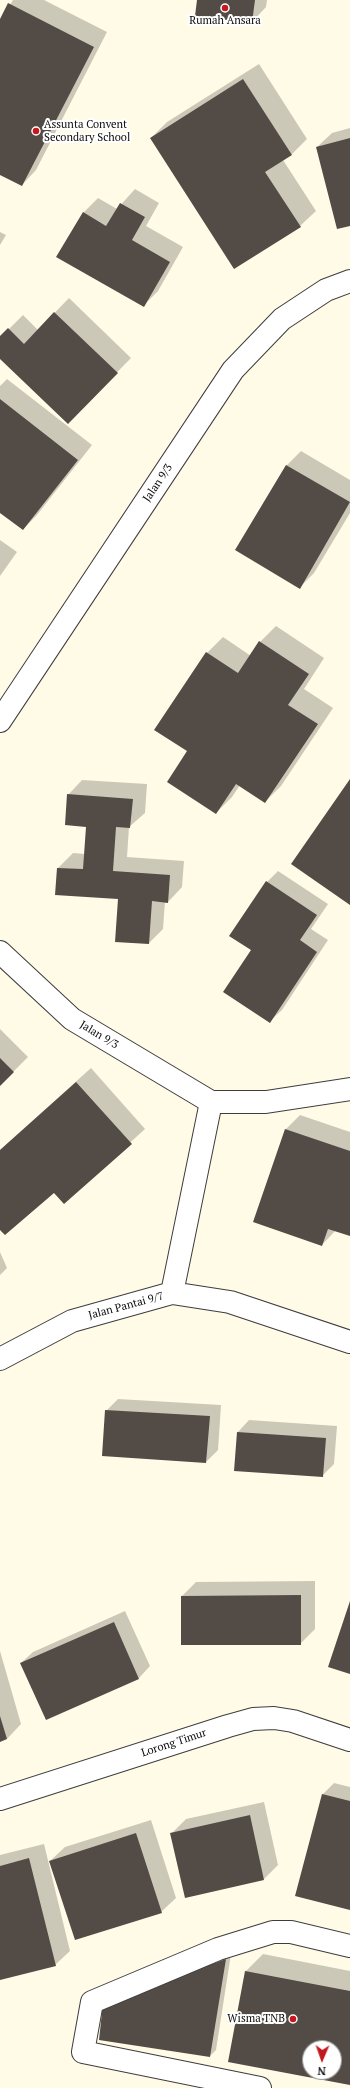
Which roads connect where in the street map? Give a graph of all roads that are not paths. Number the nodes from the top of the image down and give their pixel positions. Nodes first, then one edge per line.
1 (350, 281) edge
2 (0, 721) edge
3 (0, 952) edge
4 (350, 1089) edge
5 (211, 1102) junction
6 (172, 1293) junction
7 (350, 1342) edge
8 (0, 1359) edge
9 (350, 1740) edge
10 (0, 1799) edge
11 (350, 1946) edge
12 (260, 2088) edge

1 - 2 street, Jalan 9/3
3 - 5 street, Jalan 9/3
4 - 5 street
5 - 6 street
6 - 7 street, Jalan Pantai 9/7
6 - 8 street, Jalan Pantai 9/7
9 - 10 street, Lorong Timur
11 - 12 street

